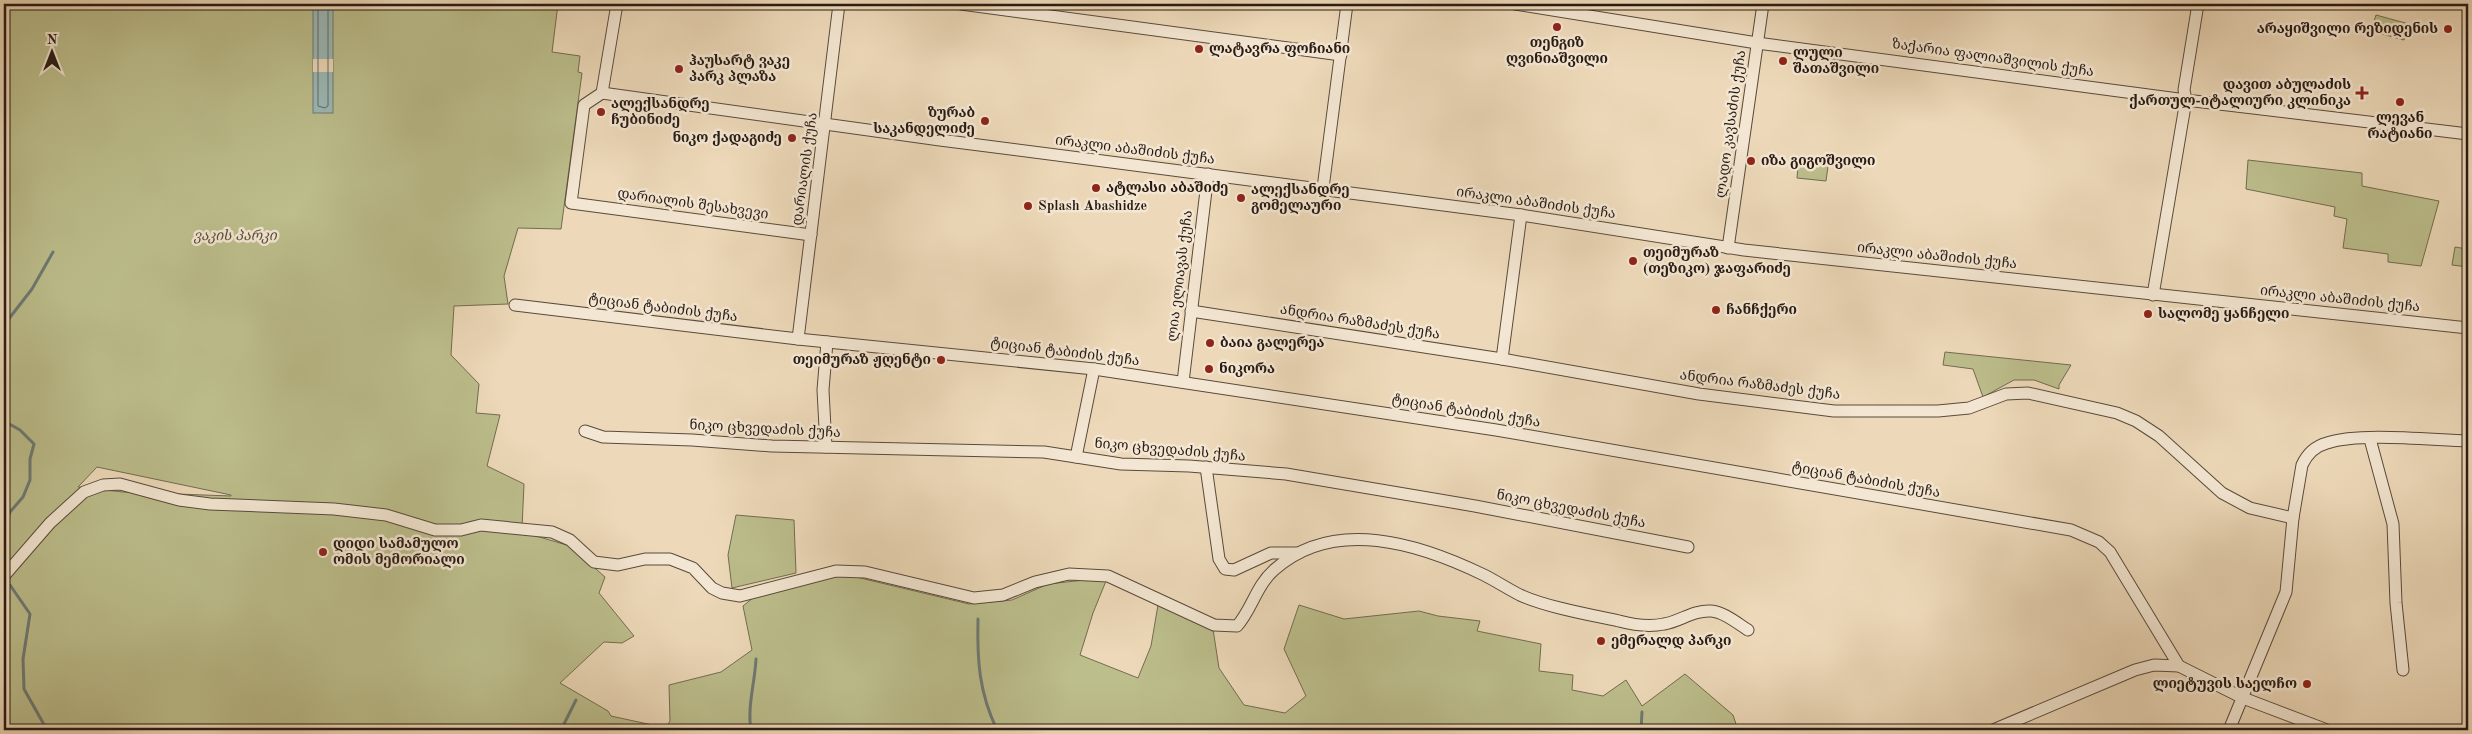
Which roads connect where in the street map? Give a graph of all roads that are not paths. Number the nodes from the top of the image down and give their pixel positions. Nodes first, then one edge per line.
1 (617, 4) edge
2 (839, 4) edge
3 (961, 4) edge
4 (1347, 4) edge
5 (1515, 4) edge
6 (1763, 4) edge
7 (2198, 4) edge
8 (1757, 43) junction
9 (1341, 55) junction
10 (602, 92) junction
11 (2186, 100) junction
12 (826, 124) junction
13 (2468, 134) edge
14 (1208, 174) junction
15 (1323, 188) junction
16 (1521, 215) junction
17 (811, 235) junction
18 (1728, 248) junction
19 (2154, 295) junction
20 (515, 305) dead end
21 (1191, 311) junction
22 (2468, 328) edge
23 (798, 339) junction
24 (827, 342) junction
25 (1502, 358) junction
26 (1094, 369) junction
27 (1183, 382) junction
28 (585, 431) dead end
29 (2370, 438) junction
30 (2468, 441) edge
31 (826, 447) junction
32 (1076, 457) junction
33 (1206, 467) junction
34 (2293, 518) junction
35 (1688, 547) dead end
36 (1298, 553) junction
37 (4, 576) edge
38 (1748, 630) dead end
39 (2179, 666) junction
40 (2403, 670) dead end
41 (2243, 698) junction
42 (1993, 730) edge
43 (2230, 730) edge
44 (2327, 730) edge

1 - 10 street
2 - 12 street, დარიალის ქუჩა
3 - 9 street
4 - 9 street
5 - 8 street, ზაქარია ფალიაშვილის ქუჩა
6 - 8 street, ლადო კავსაძის ქუჩა
7 - 11 street
8 - 11 street, ზაქარია ფალიაშვილის ქუჩა
8 - 18 street, ლადო კავსაძის ქუჩა
9 - 15 street
10 - 12 street, ირაკლი აბაშიძის ქუჩა
10 - 17 street, დარიალის შესახვევი
11 - 13 street, ზაქარია ფალიაშვილის ქუჩა
11 - 19 street
12 - 14 street, ირაკლი აბაშიძის ქუჩა
12 - 17 street, დარიალის ქუჩა
14 - 15 street, ირაკლი აბაშიძის ქუჩა
14 - 21 street, ლია ელიავას ქუჩა
15 - 16 street, ირაკლი აბაშიძის ქუჩა
16 - 18 street, ირაკლი აბაშიძის ქუჩა
16 - 25 street
17 - 23 street, დარიალის ქუჩა
18 - 19 street, ირაკლი აბაშიძის ქუჩა
19 - 22 street, ირაკლი აბაშიძის ქუჩა
20 - 23 street, ტიციან ტაბიძის ქუჩა
21 - 25 street, ანდრია რაზმაძეს ქუჩა
21 - 27 street, ლია ელიავას ქუჩა
23 - 24 street, ტიციან ტაბიძის ქუჩა
24 - 26 street, ტიციან ტაბიძის ქუჩა
24 - 31 street
25 - 34 street, ანდრია რაზმაძეს ქუჩა
26 - 27 street, ტიციან ტაბიძის ქუჩა
26 - 32 street
27 - 39 street, ტიციან ტაბიძის ქუჩა
28 - 31 street, ნიკო ცხვედაძის ქუჩა
29 - 30 street
29 - 34 street
29 - 40 street
31 - 32 street, ნიკო ცხვედაძის ქუჩა
32 - 33 street, ნიკო ცხვედაძის ქუჩა
33 - 35 street, ნიკო ცხვედაძის ქუჩა
33 - 36 street
34 - 41 street
36 - 37 street
36 - 38 street
39 - 41 street
39 - 42 street
41 - 43 street
41 - 44 street

